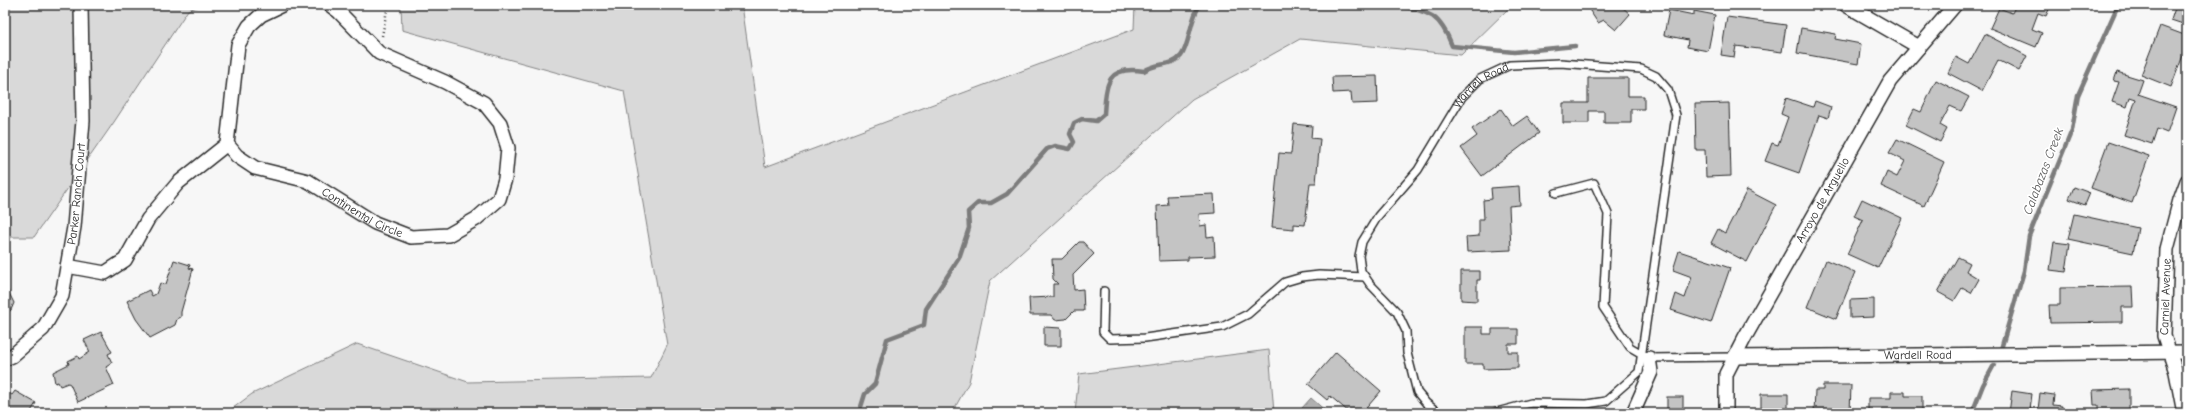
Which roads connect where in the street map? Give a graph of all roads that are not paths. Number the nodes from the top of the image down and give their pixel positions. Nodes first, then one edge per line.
1 (81, 5) edge
2 (282, 5) edge
3 (330, 5) edge
4 (1846, 5) edge
5 (1955, 5) edge
6 (1918, 47) junction
7 (227, 144) junction
8 (2187, 181) edge
9 (1556, 193) dead end
10 (67, 266) junction
11 (1365, 277) junction
12 (1104, 291) dead end
13 (2187, 352) edge
14 (2170, 353) junction
15 (1646, 356) junction
16 (1734, 357) junction
17 (5, 359) edge
18 (1439, 413) edge
19 (1493, 413) edge
20 (1633, 413) edge
21 (1726, 413) edge
22 (2184, 413) edge

1 - 10 street, Parker Ranch Court
2 - 7 street
3 - 7 street, Continental Circle
4 - 6 street
5 - 6 street, Arroyo de Arguello
6 - 16 street, Arroyo de Arguello
7 - 10 street
8 - 14 street, Carniel Avenue
9 - 15 lane
10 - 17 street, Parker Ranch Court
11 - 12 lane
11 - 15 lane, Wardell Road
11 - 18 lane, Wardell Road
13 - 14 street, Wardell Road
14 - 16 street, Wardell Road
14 - 22 street, Carniel Avenue
15 - 16 lane, Wardell Road
15 - 19 lane, Wardell Road
15 - 20 street, Wardell Road
16 - 21 street, Arroyo de Arguello

